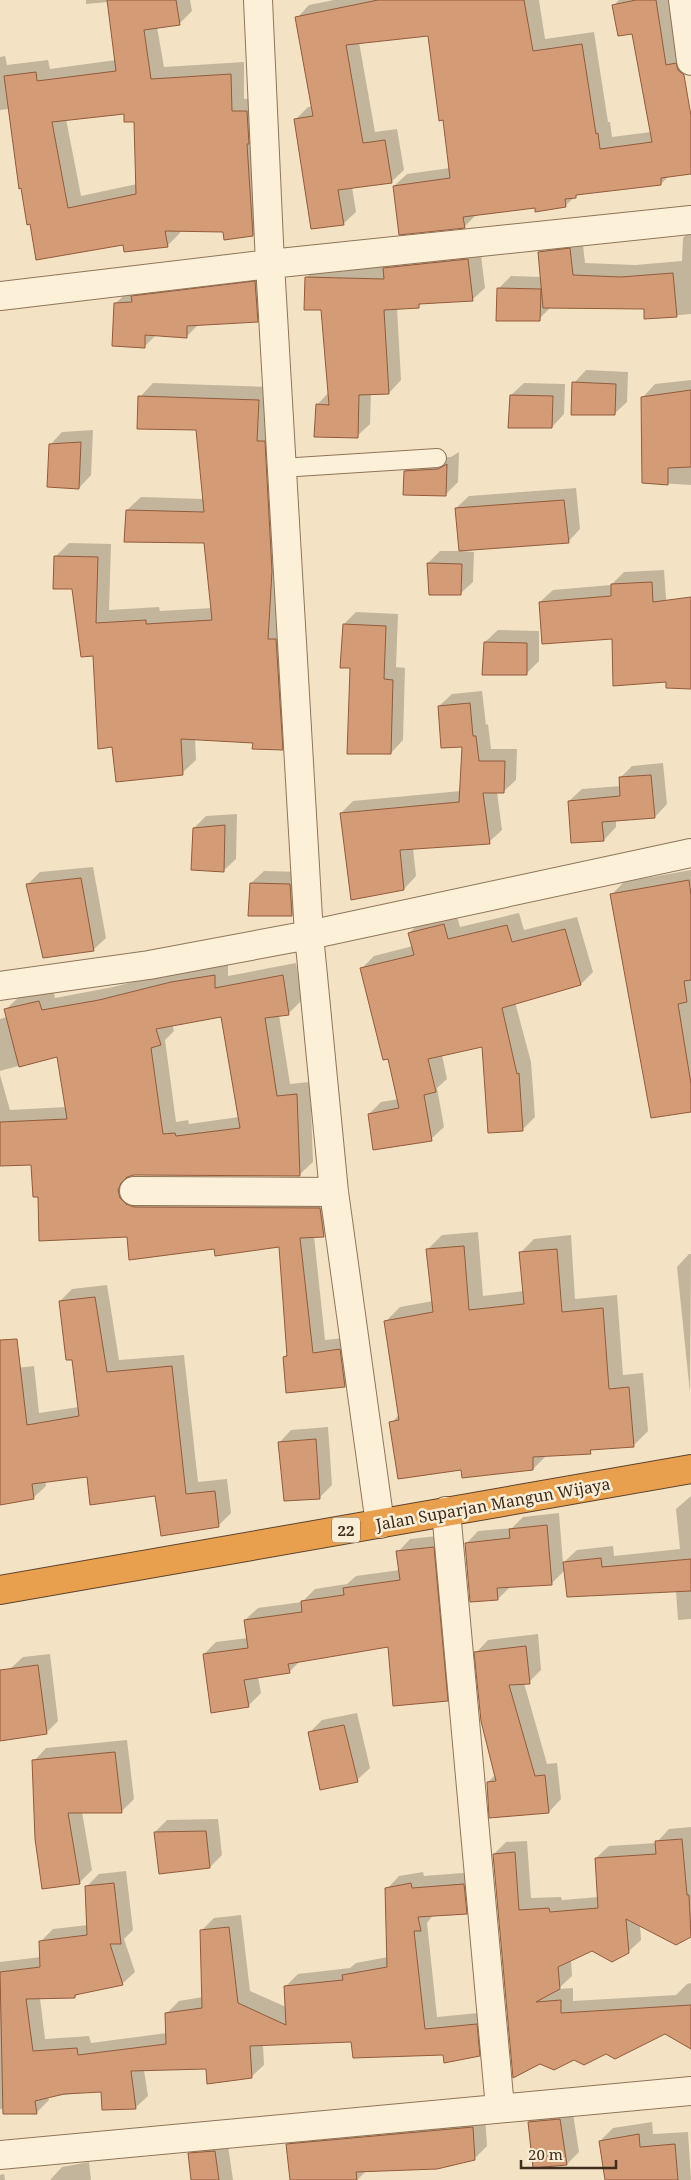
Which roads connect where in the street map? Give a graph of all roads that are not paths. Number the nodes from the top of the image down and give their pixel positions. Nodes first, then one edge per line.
1 (258, 0) edge
2 (683, 0) edge
3 (691, 61) edge
4 (691, 220) edge
5 (270, 264) junction
6 (0, 296) edge
7 (437, 458) dead end
8 (282, 468) junction
9 (691, 853) edge
10 (309, 935) junction
11 (0, 986) edge
12 (134, 1190) dead end
13 (334, 1192) junction
14 (691, 1469) edge
15 (446, 1510) junction
16 (380, 1524) junction
17 (0, 1590) edge
18 (691, 2090) edge
19 (500, 2108) junction
20 (0, 2155) edge

1 - 5 street
2 - 3 street
4 - 5 street
5 - 6 street
5 - 8 street
7 - 8 lane
8 - 10 street
9 - 10 street
10 - 11 street
10 - 13 street
12 - 13 street
13 - 16 street
14 - 15 highway, Jalan Suparjan Mangun Wijaya / 22
15 - 16 highway, Jalan Suparjan Mangun Wijaya / 22
15 - 19 street
16 - 17 highway, Jalan Suparjan Mangun Wijaya / 22
18 - 19 street
19 - 20 street

